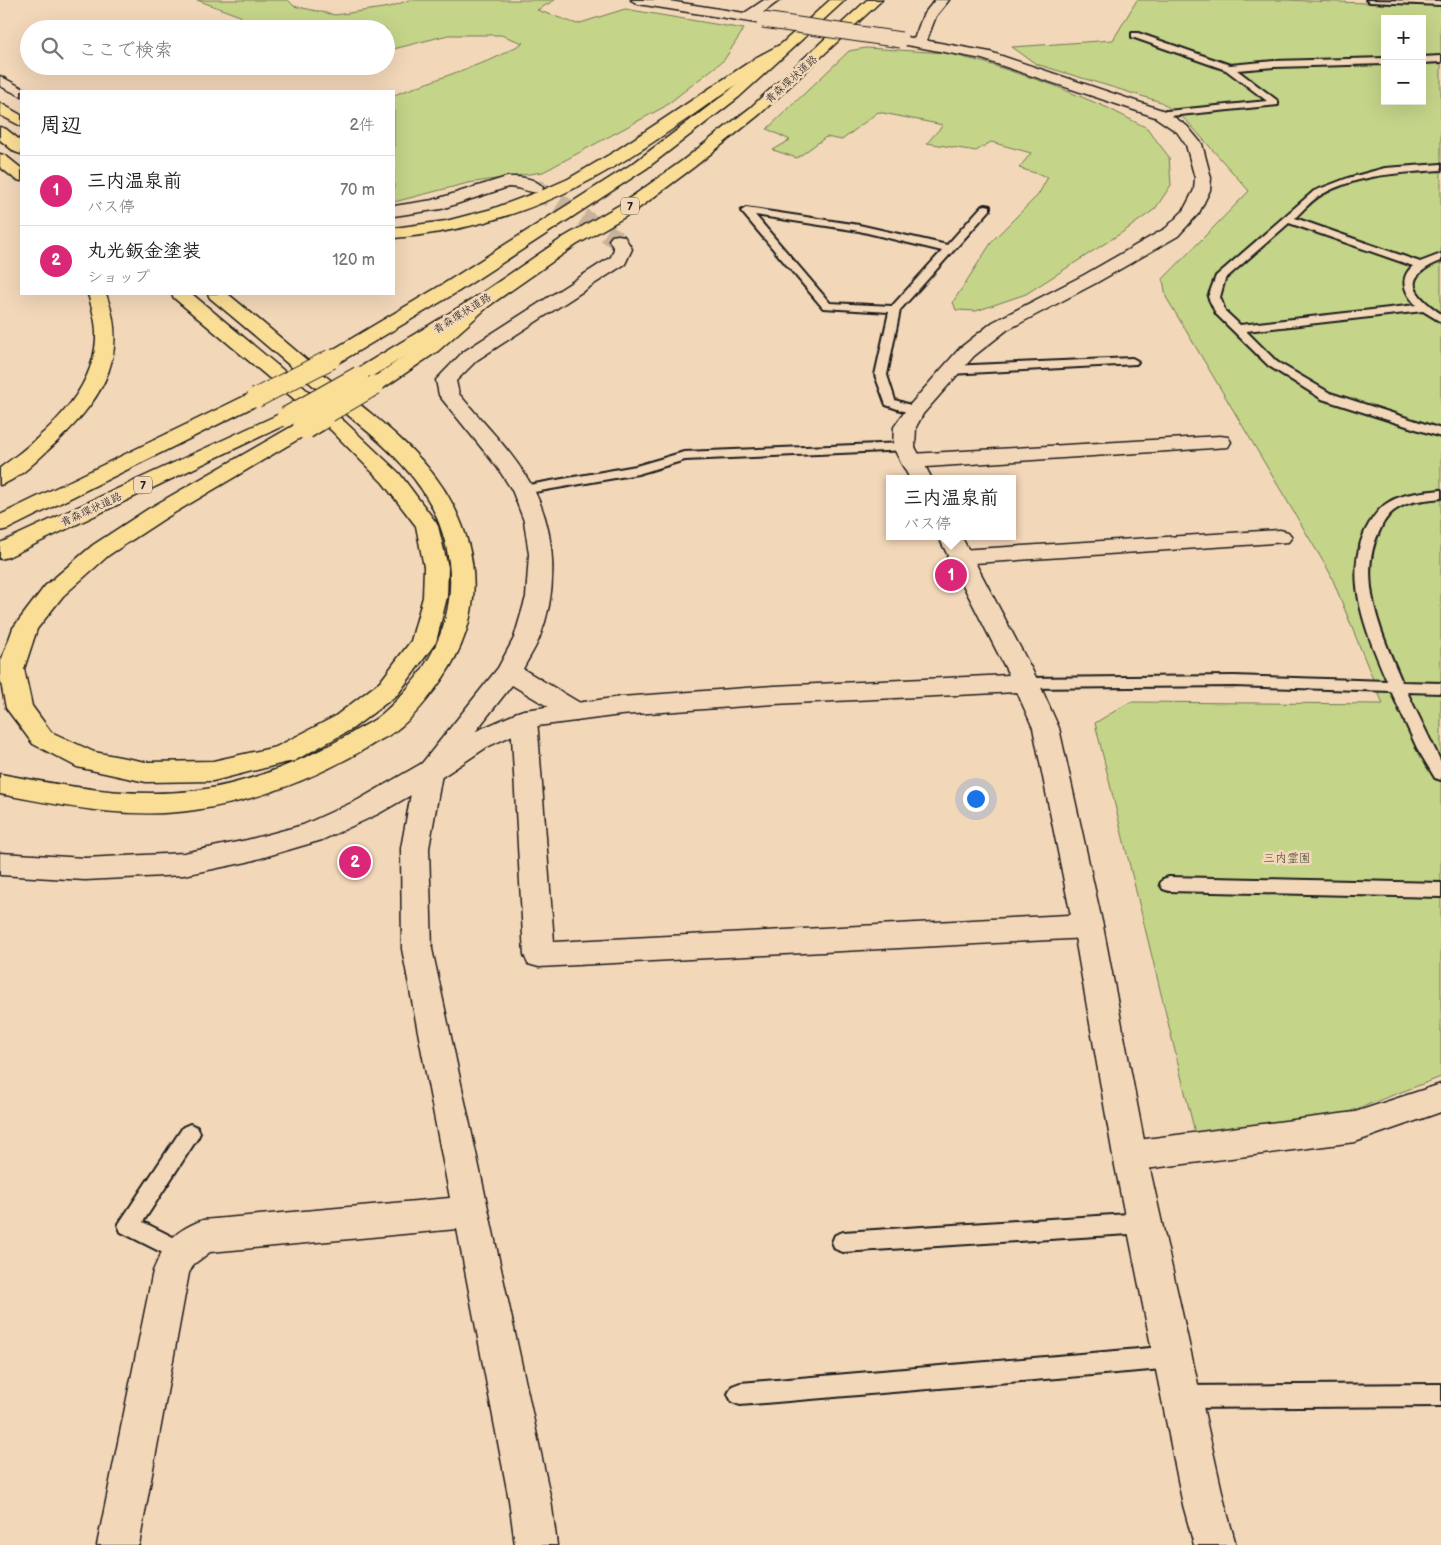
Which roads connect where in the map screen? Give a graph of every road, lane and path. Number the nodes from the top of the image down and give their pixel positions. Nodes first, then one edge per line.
1 (638, 0) edge
2 (773, 0) edge
3 (838, 0) edge
4 (875, 0) edge
5 (942, 0) edge
6 (1370, 0) edge
7 (1441, 4) edge
8 (748, 17) junction
9 (1135, 35) dead end
10 (920, 42) junction
11 (786, 45) junction
12 (1441, 59) edge
13 (1426, 60) edge
14 (1381, 61) edge
15 (1229, 68) junction
16 (0, 80) edge
17 (20, 91) edge
18 (0, 108) edge
19 (1160, 114) junction
20 (20, 119) edge
21 (0, 132) edge
22 (20, 148) edge
23 (0, 159) edge
24 (1441, 167) edge
25 (20, 175) edge
26 (535, 188) tunnel mouth
27 (986, 208) dead end
28 (395, 211) edge
29 (1289, 219) junction
30 (395, 233) edge
31 (618, 240) dead end
32 (948, 249) junction
33 (1441, 257) edge
34 (1420, 265) junction
35 (97, 295) edge
36 (182, 295) edge
37 (218, 295) edge
38 (1423, 308) junction
39 (894, 309) junction
40 (1441, 319) edge
41 (1237, 329) junction
42 (1132, 362) dead end
43 (950, 370) junction
44 (915, 411) junction
45 (295, 422) junction
46 (1441, 433) edge
47 (1220, 442) dead end
48 (912, 462) edge
49 (0, 478) edge
50 (523, 490) junction
51 (1441, 494) edge
52 (0, 524) edge
53 (1280, 537) dead end
54 (954, 546) edge
55 (0, 552) edge
56 (509, 672) junction
57 (1026, 683) junction
58 (1396, 686) junction
59 (1441, 688) edge
60 (576, 712) junction
61 (524, 719) junction
62 (429, 772) junction
63 (1441, 774) edge
64 (0, 784) edge
65 (0, 864) edge
66 (1169, 884) dead end
67 (1441, 890) edge
68 (1088, 926) junction
69 (1441, 1098) edge
70 (190, 1133) dead end
71 (1130, 1156) junction
72 (471, 1212) junction
73 (1144, 1223) junction
74 (843, 1242) dead end
75 (181, 1252) junction
76 (1174, 1357) junction
77 (740, 1394) dead end
78 (1441, 1395) edge
79 (1182, 1397) junction
80 (118, 1545) edge
81 (536, 1545) edge
82 (1215, 1545) edge

1 - 8 street
2 - 8 street
3 - 11 highway, 青森環状道路 / 7
4 - 45 highway, 青森環状道路 / 7, bridge
5 - 10 street
6 - 7 lane
8 - 10 street, bridge
9 - 15 lane
10 - 19 street
11 - 30 highway
11 - 52 highway, 青森環状道路 / 7, bridge
12 - 13 lane
14 - 15 lane
15 - 19 lane
16 - 17 street
18 - 20 highway
19 - 43 street
21 - 22 highway
23 - 25 highway
24 - 29 lane
26 - 28 street
27 - 32 lane
29 - 34 lane
29 - 41 lane
31 - 50 street
32 - 39 lane
32 - 39 lane
33 - 34 lane
34 - 38 lane
35 - 49 highway
36 - 45 highway
37 - 64 highway
38 - 40 lane
38 - 41 lane
39 - 44 lane
41 - 46 lane
42 - 43 lane
43 - 44 street
44 - 48 street
45 - 55 highway, 青森環状道路 / 7
47 - 48 street
48 - 50 lane
50 - 56 street
51 - 58 lane
53 - 54 street
54 - 57 street
56 - 60 street
56 - 62 street
57 - 58 lane
57 - 60 street
57 - 68 street
58 - 59 lane
58 - 63 lane
60 - 61 street
61 - 62 street
61 - 68 street
62 - 65 street
62 - 72 street
66 - 67 lane
68 - 71 street
69 - 71 street
70 - 75 lane
71 - 73 street
72 - 75 street
72 - 81 street
73 - 74 lane
73 - 76 street
75 - 80 street
76 - 77 lane
76 - 79 street
78 - 79 lane
79 - 82 street

